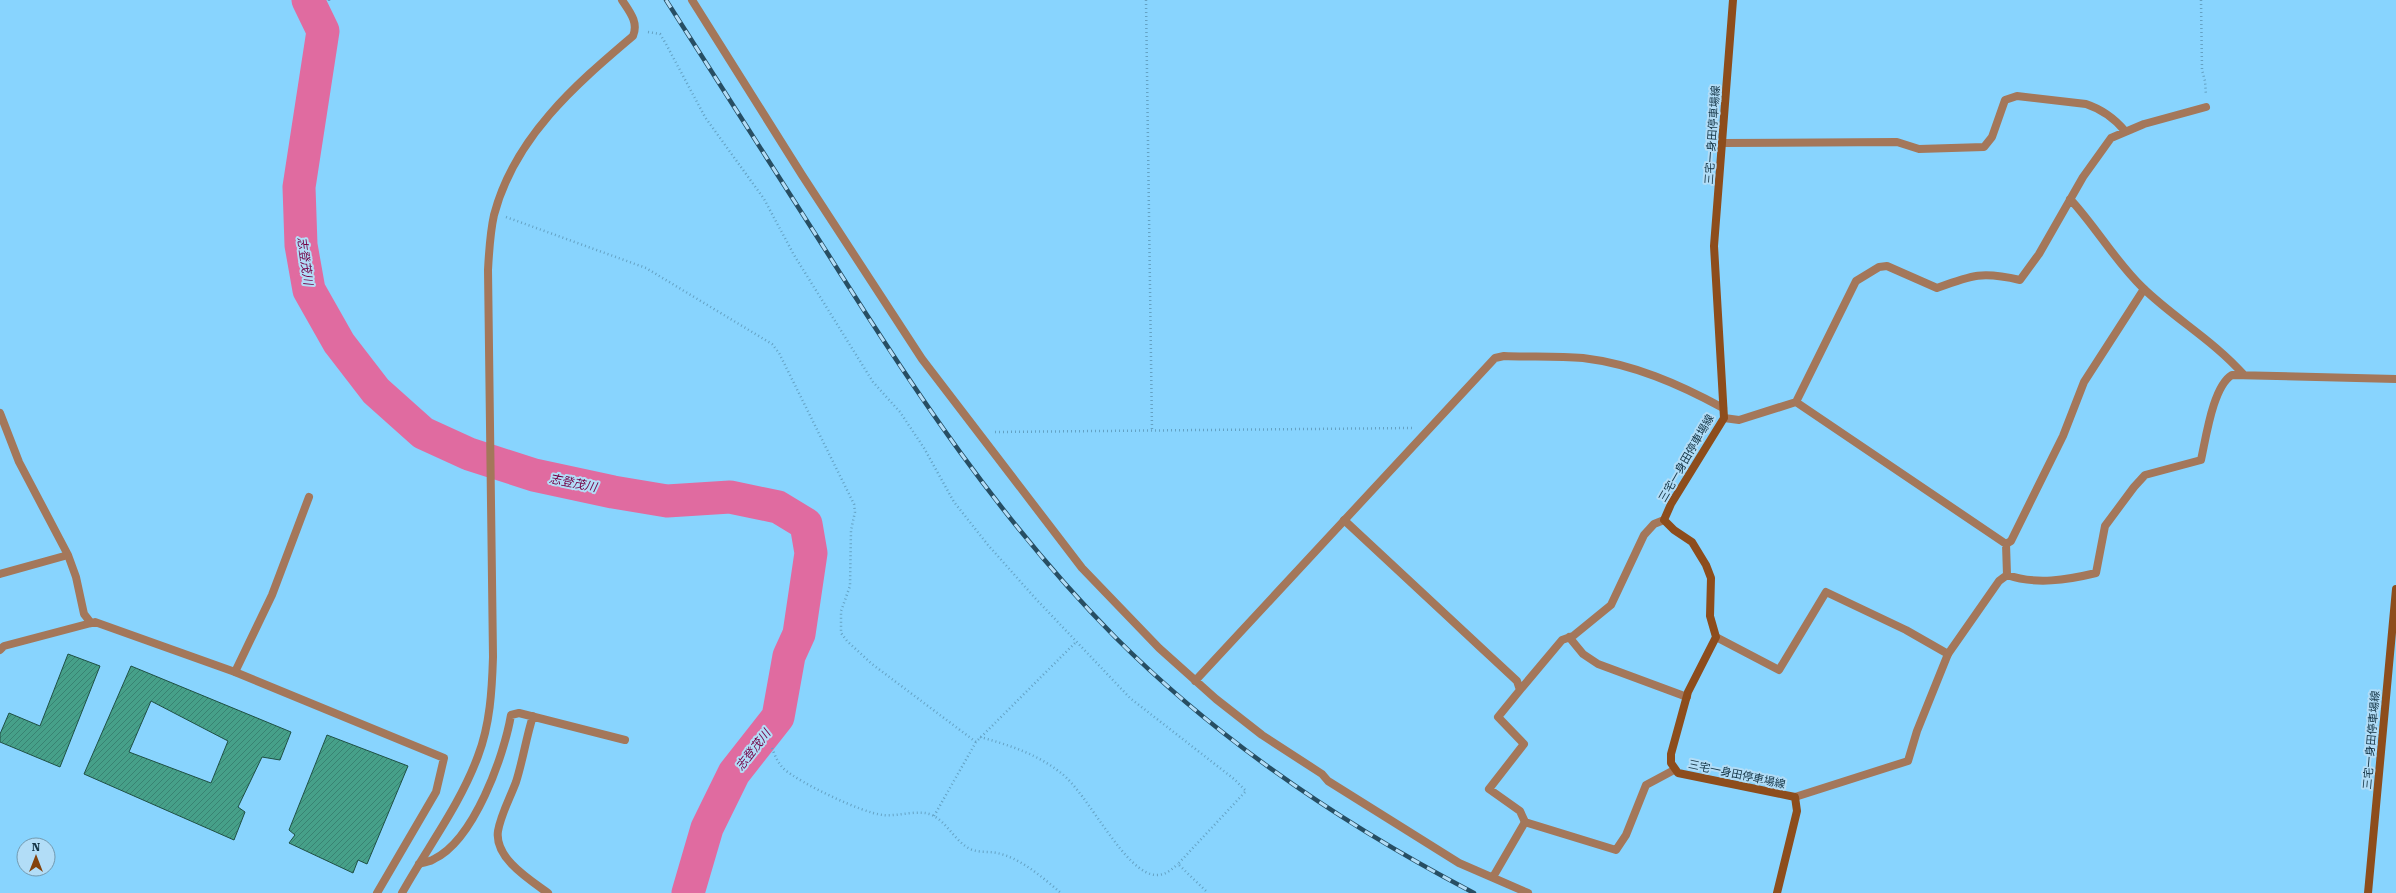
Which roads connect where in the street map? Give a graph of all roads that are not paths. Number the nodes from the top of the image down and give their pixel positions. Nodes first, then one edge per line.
1 (622, 0) edge
2 (692, 0) edge
3 (1733, 0) edge
4 (2206, 107) road end
5 (2125, 131) junction
6 (1722, 143) junction
7 (2070, 199) junction
8 (2144, 289) junction
9 (2244, 375) junction
10 (2396, 379) edge
11 (1796, 402) junction
12 (1723, 408) junction
13 (0, 413) edge
14 (1724, 418) junction
15 (309, 497) dead end
16 (1344, 520) junction
17 (1664, 520) junction
18 (2006, 544) junction
19 (68, 555) junction
20 (0, 574) edge
21 (2007, 575) junction
22 (2396, 589) edge
23 (91, 623) junction
24 (1569, 637) junction
25 (1716, 637) junction
26 (0, 650) edge
27 (1948, 654) junction
28 (235, 672) junction
29 (1196, 682) junction
30 (1520, 690) junction
31 (1687, 697) junction
32 (533, 716) junction
33 (625, 740) dead end
34 (1674, 770) junction
35 (1795, 797) junction
36 (1525, 822) junction
37 (419, 864) junction
38 (1493, 877) junction
39 (377, 893) edge
40 (402, 893) edge
41 (548, 893) edge
42 (1528, 893) edge
43 (1777, 893) edge
44 (2368, 893) edge

1 - 37 street
2 - 29 street
3 - 6 main road, 三宅一身田停車場線
4 - 5 street
5 - 6 street
5 - 7 street
6 - 12 main road, 三宅一身田停車場線
7 - 8 street
7 - 11 street
8 - 9 street
8 - 18 street
9 - 10 street
9 - 21 street
11 - 14 street
11 - 18 street
12 - 14 main road, 三宅一身田停車場線
12 - 16 street
13 - 19 street
14 - 17 main road, 三宅一身田停車場線
15 - 28 street
16 - 29 street
16 - 30 street
17 - 24 street
17 - 25 main road, 三宅一身田停車場線
18 - 21 street
19 - 20 street
19 - 23 street
21 - 27 street
22 - 44 main road, 三宅一身田停車場線
23 - 26 street
23 - 28 street
24 - 30 street
24 - 31 street
25 - 27 street
25 - 31 main road, 三宅一身田停車場線
27 - 35 street
28 - 39 street
29 - 38 street
30 - 36 street
31 - 34 main road, 三宅一身田停車場線
32 - 33 street
32 - 37 street
32 - 41 street
34 - 35 main road, 三宅一身田停車場線
34 - 36 street
35 - 43 main road, 三宅一身田停車場線
36 - 38 street
37 - 40 street
38 - 42 street

